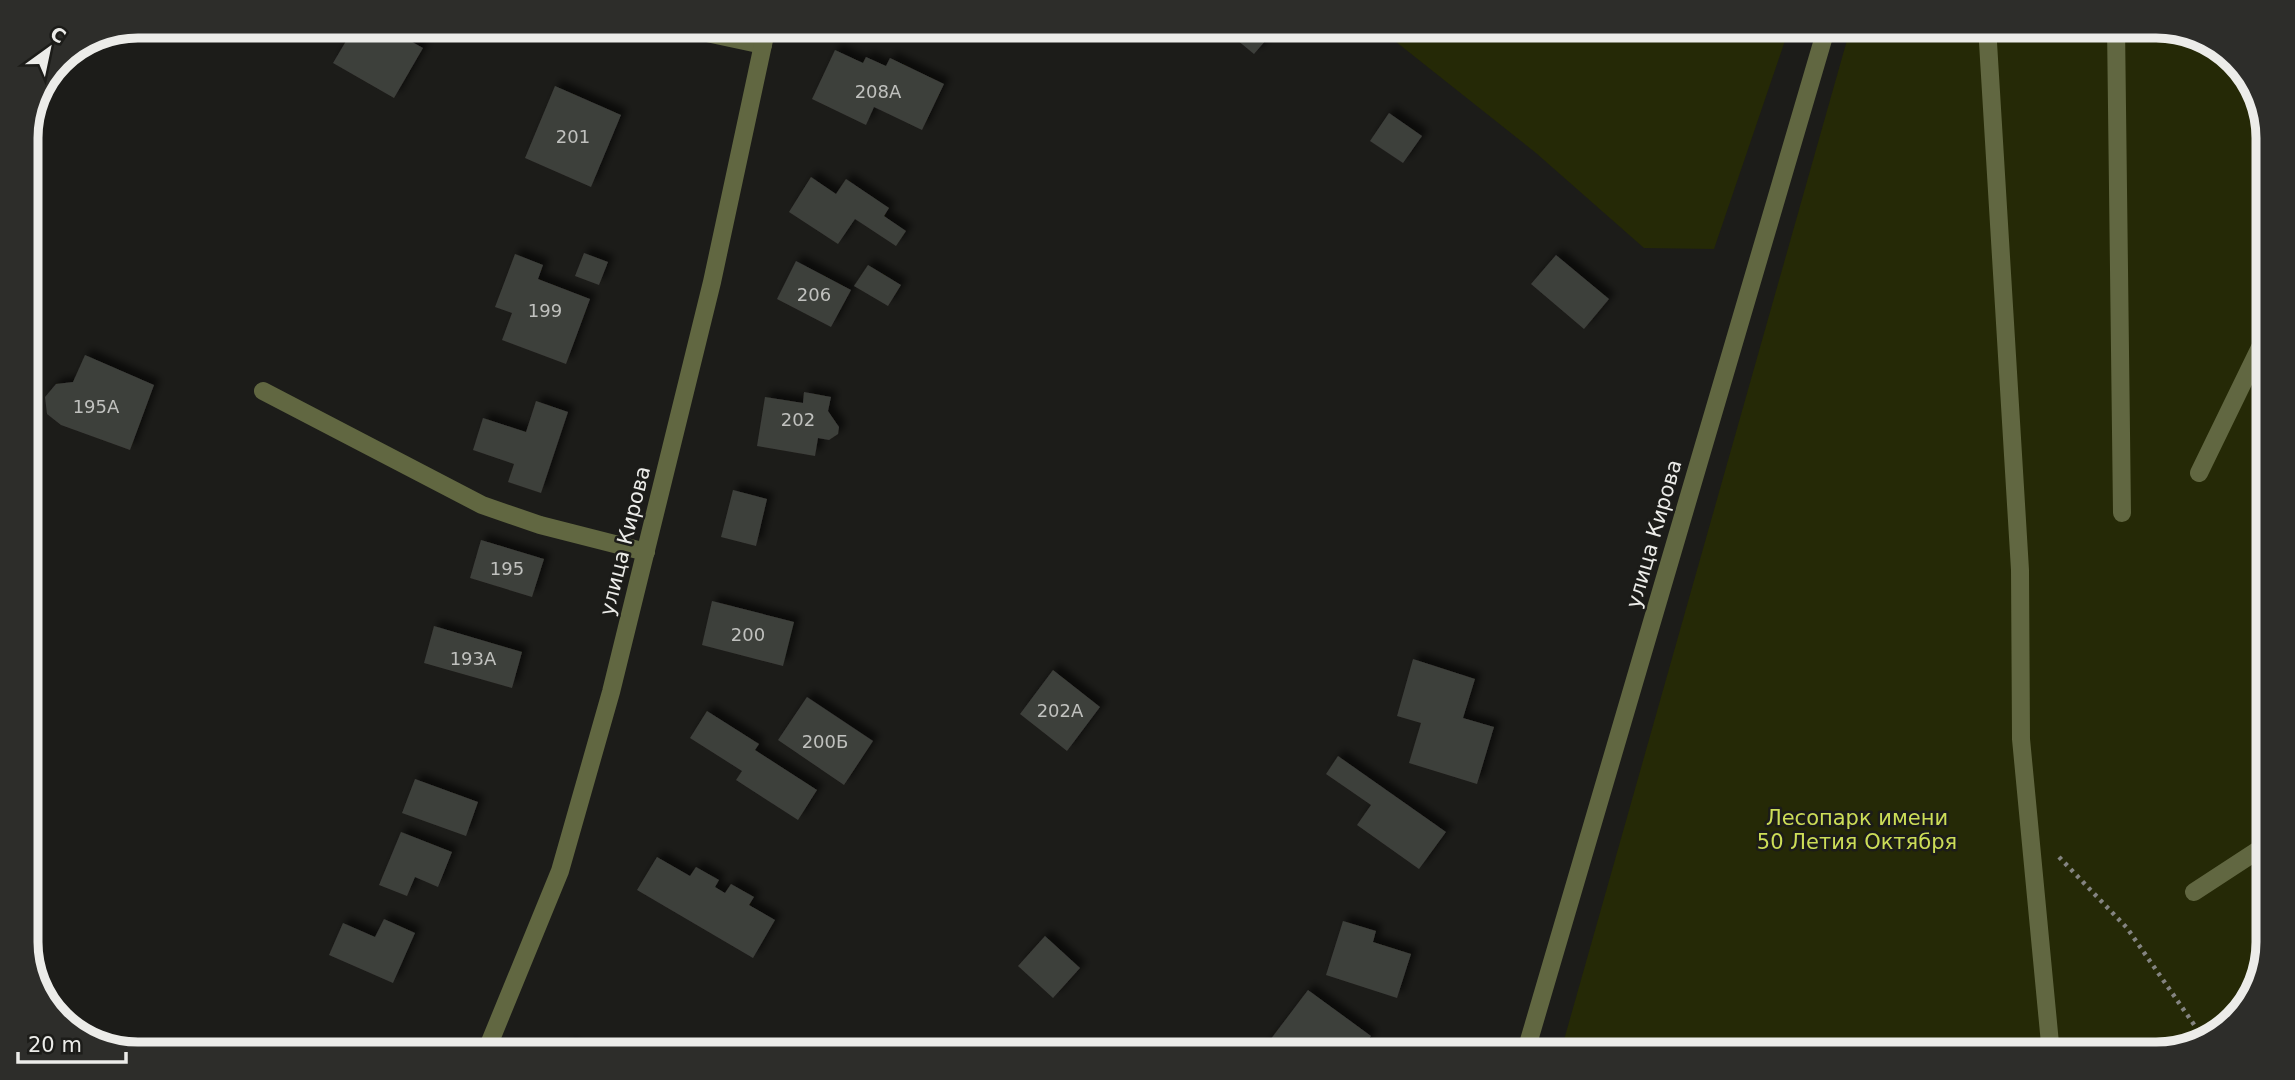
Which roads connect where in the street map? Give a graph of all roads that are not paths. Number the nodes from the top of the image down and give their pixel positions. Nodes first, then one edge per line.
1 (730, 38) edge
2 (764, 38) edge
3 (1823, 38) edge
4 (1988, 38) edge
5 (2116, 38) edge
6 (763, 45) junction
7 (2256, 356) edge
8 (263, 391) dead end
9 (2199, 473) dead end
10 (2122, 513) dead end
11 (646, 552) junction
12 (2256, 855) edge
13 (2194, 892) dead end
14 (490, 1042) edge
15 (1529, 1042) edge
16 (2050, 1042) edge

1 - 6 street
2 - 6 street, улица Кирова
3 - 15 street, улица Кирова
4 - 16 street
5 - 10 street
6 - 11 street, улица Кирова
7 - 9 street
8 - 11 street
11 - 14 street, улица Кирова
12 - 13 street

